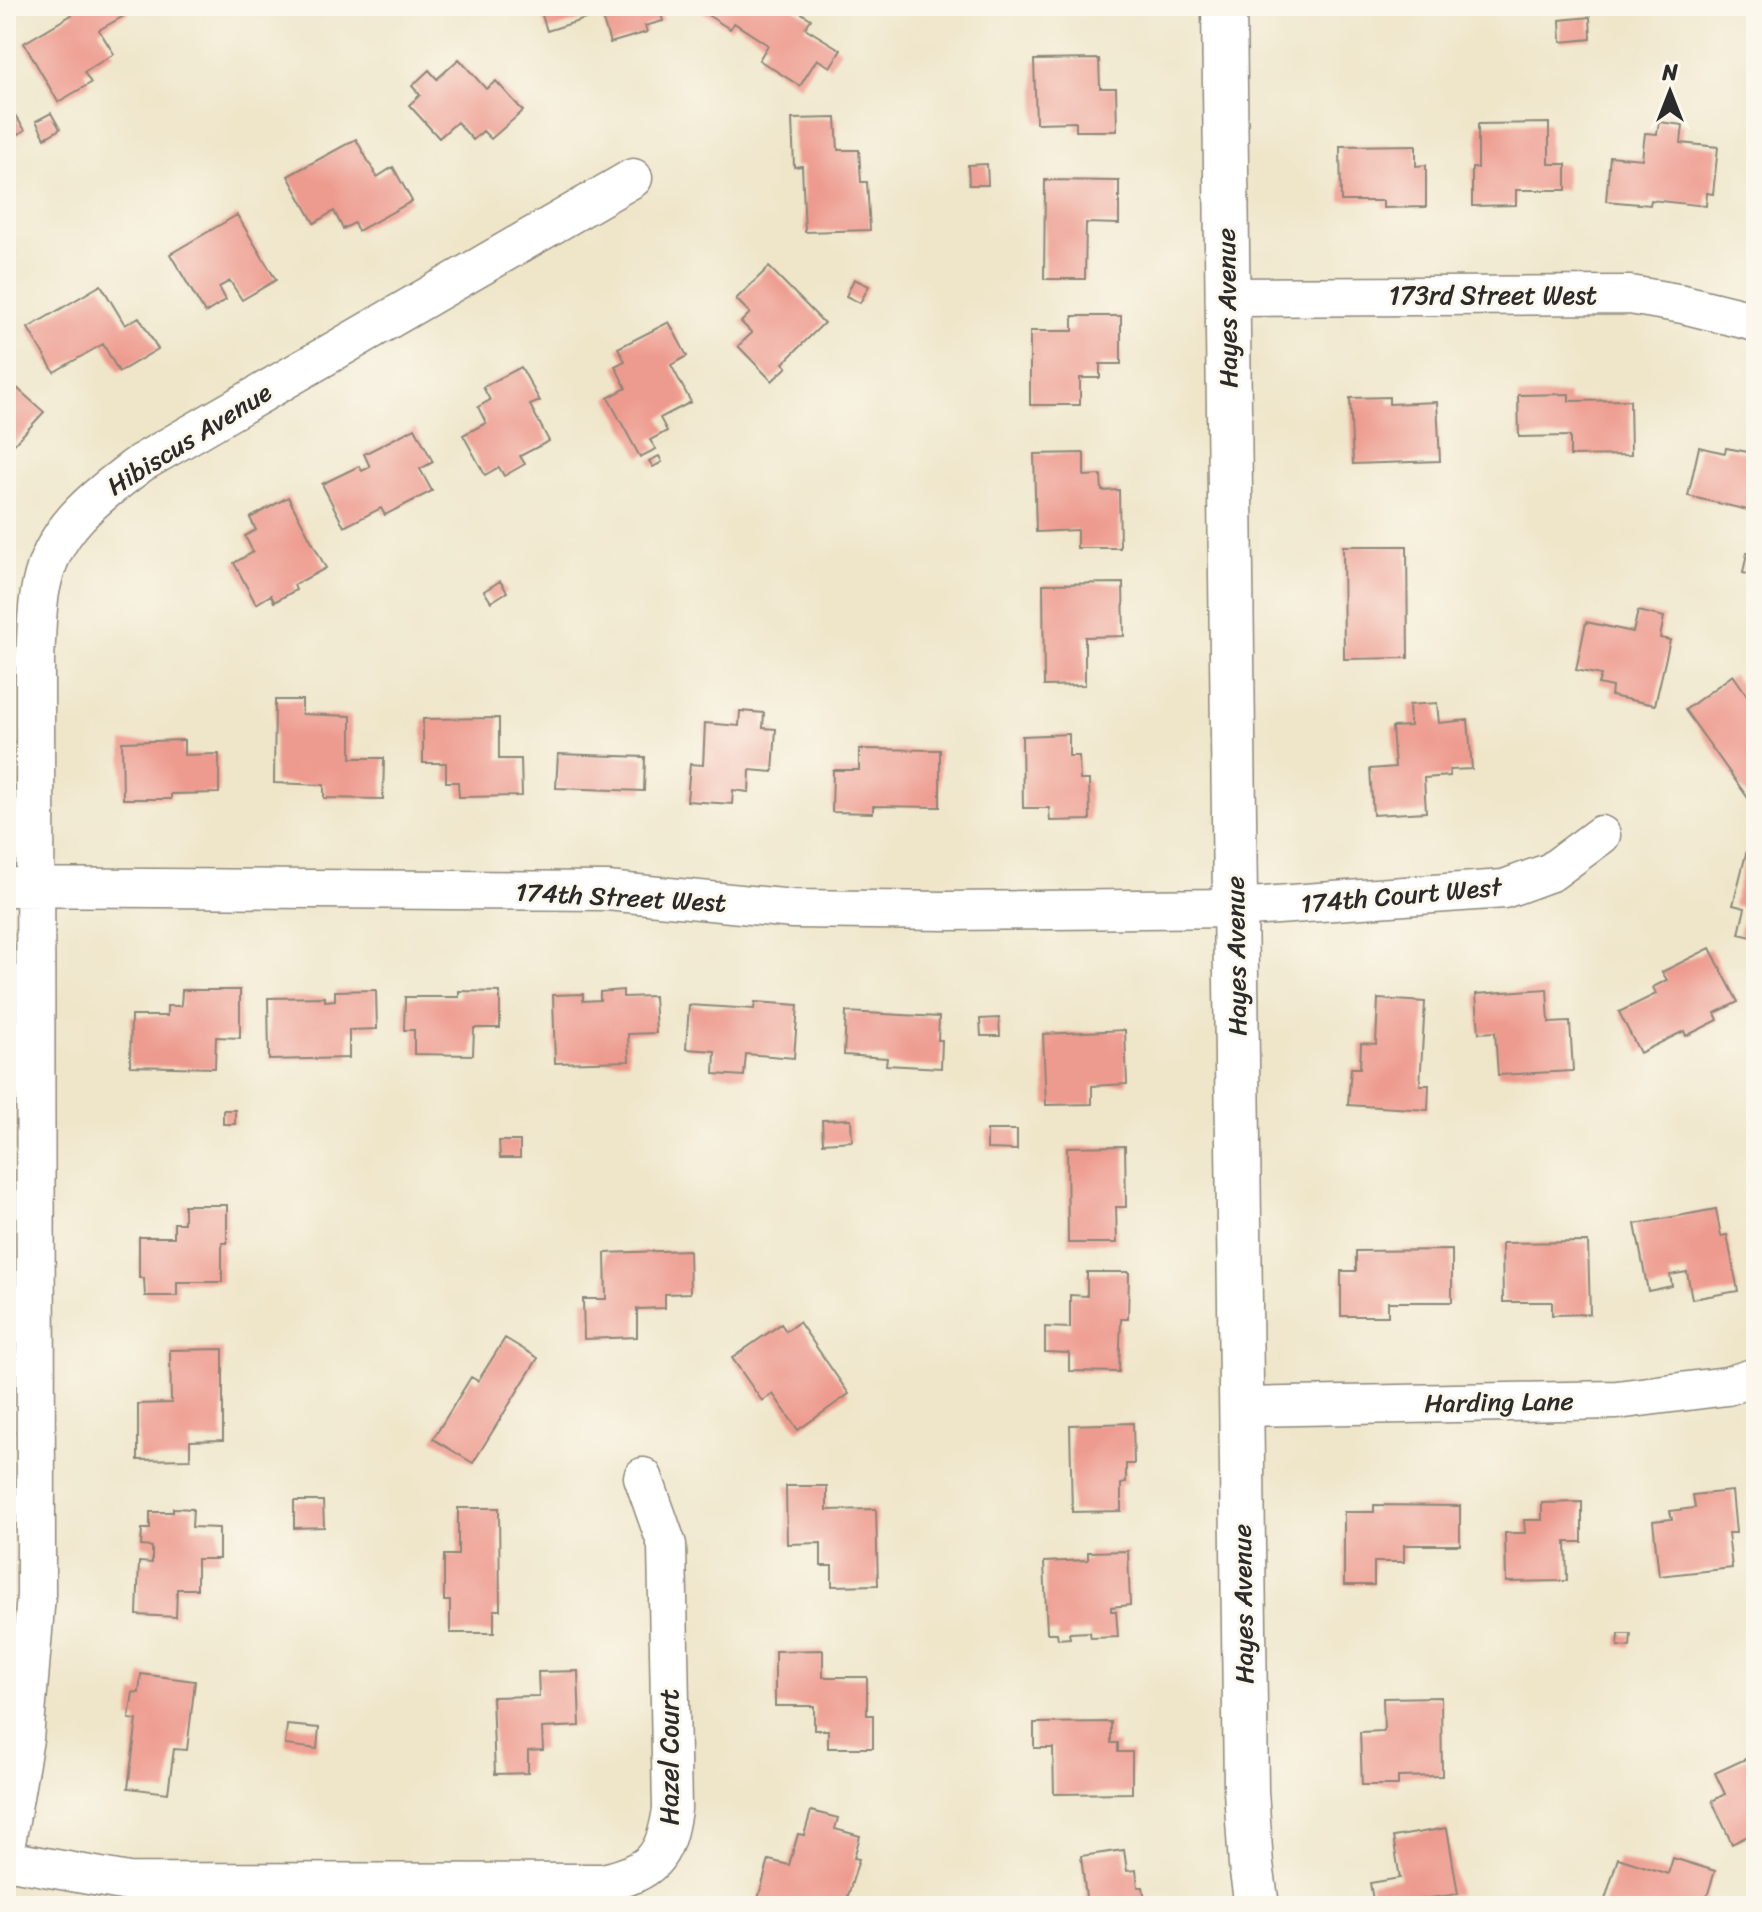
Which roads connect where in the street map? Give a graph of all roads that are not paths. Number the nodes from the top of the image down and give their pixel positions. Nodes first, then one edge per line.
1 (1224, 6) edge
2 (633, 178) dead end
3 (1226, 297) junction
4 (1756, 322) edge
5 (1601, 835) dead end
6 (21, 887) edge
7 (1235, 908) junction
8 (1756, 1377) edge
9 (1241, 1407) junction
10 (21, 1437) edge
11 (643, 1477) dead end
12 (6, 1843) edge
13 (6, 1860) edge
14 (1257, 1906) edge

1 - 3 street, Hayes Avenue
2 - 6 street, Hibiscus Avenue
3 - 4 street, 173rd Street West
3 - 7 street, Hayes Avenue
5 - 7 street, 174th Court West
6 - 7 street, 174th Street West
6 - 10 street, Hibiscus Avenue
7 - 9 street, Hayes Avenue
8 - 9 street, Harding Lane
9 - 14 street, Hayes Avenue
10 - 12 street, Hibiscus Avenue
11 - 13 street, Hazel Court

